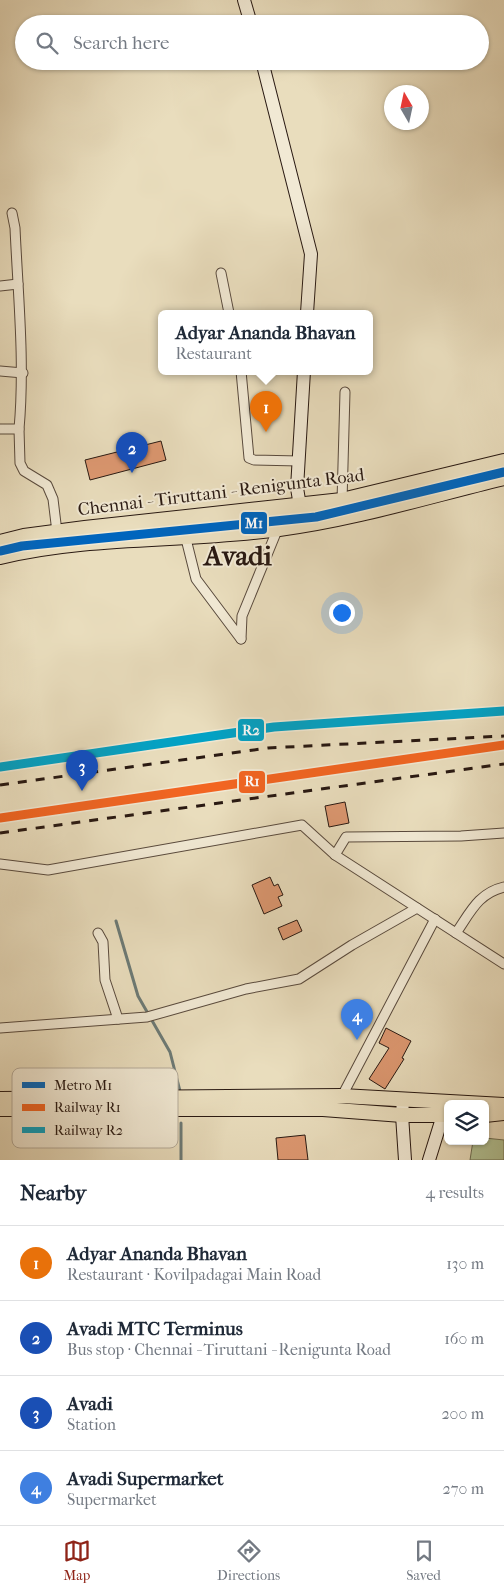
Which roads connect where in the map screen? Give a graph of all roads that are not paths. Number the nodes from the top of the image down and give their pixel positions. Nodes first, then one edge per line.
1 (244, 0) edge
2 (248, 15) edge
3 (264, 70) edge
4 (12, 213) dead end
5 (221, 273) dead end
6 (18, 284) junction
7 (0, 286) edge
8 (228, 310) edge
9 (307, 310) edge
10 (0, 371) edge
11 (23, 373) junction
12 (241, 375) edge
13 (304, 375) edge
14 (345, 392) dead end
15 (0, 429) edge
16 (19, 430) junction
17 (299, 461) junction
18 (504, 462) edge
19 (504, 477) edge
20 (299, 507) junction
21 (342, 509) junction
22 (303, 524) junction
23 (278, 528) junction
24 (57, 532) junction
25 (185, 535) junction
26 (0, 543) edge
27 (0, 556) edge
28 (504, 833) edge
29 (335, 855) junction
30 (0, 864) edge
31 (504, 887) edge
32 (416, 908) junction
33 (435, 919) junction
34 (98, 933) dead end
35 (456, 933) junction
36 (504, 964) edge
37 (118, 1020) junction
38 (0, 1028) edge
39 (342, 1096) junction
40 (178, 1097) edge
41 (403, 1100) junction
42 (504, 1105) edge
43 (178, 1109) edge
44 (504, 1113) edge
45 (402, 1115) junction
46 (444, 1115) edge
47 (489, 1115) edge
48 (444, 1120) edge
49 (405, 1160) edge
50 (429, 1160) edge

1 - 2 main road
3 - 9 main road
4 - 6 street
5 - 8 street
6 - 7 street
6 - 11 street
10 - 11 street
11 - 16 street
12 - 17 street
13 - 17 main road
14 - 21 street
15 - 16 street
16 - 24 street
17 - 20 main road
18 - 21 highway, Chennai - Tiruttani - Renigunta Road
19 - 21 highway, Chennai - Tiruttani - Renigunta Road
20 - 21 highway, Chennai - Tiruttani - Renigunta Road
20 - 22 main road
20 - 24 highway, Chennai - Tiruttani - Renigunta Road
21 - 22 highway, Chennai - Tiruttani - Renigunta Road
22 - 23 highway, Chennai - Tiruttani - Renigunta Road
23 - 25 highway, Chennai - Tiruttani - Renigunta Road
23 - 25 street
24 - 26 highway, Chennai - Tiruttani - Renigunta Road
25 - 27 highway, Chennai - Tiruttani - Renigunta Road
28 - 29 street
29 - 30 street
29 - 32 street
31 - 35 street
32 - 33 street
32 - 37 street
33 - 35 street
33 - 39 street
34 - 37 street
35 - 36 street
37 - 38 street
39 - 40 main road
39 - 41 main road
41 - 42 main road
41 - 45 main road
43 - 45 main road
44 - 47 main road
45 - 46 main road
45 - 49 main road
48 - 50 main road

